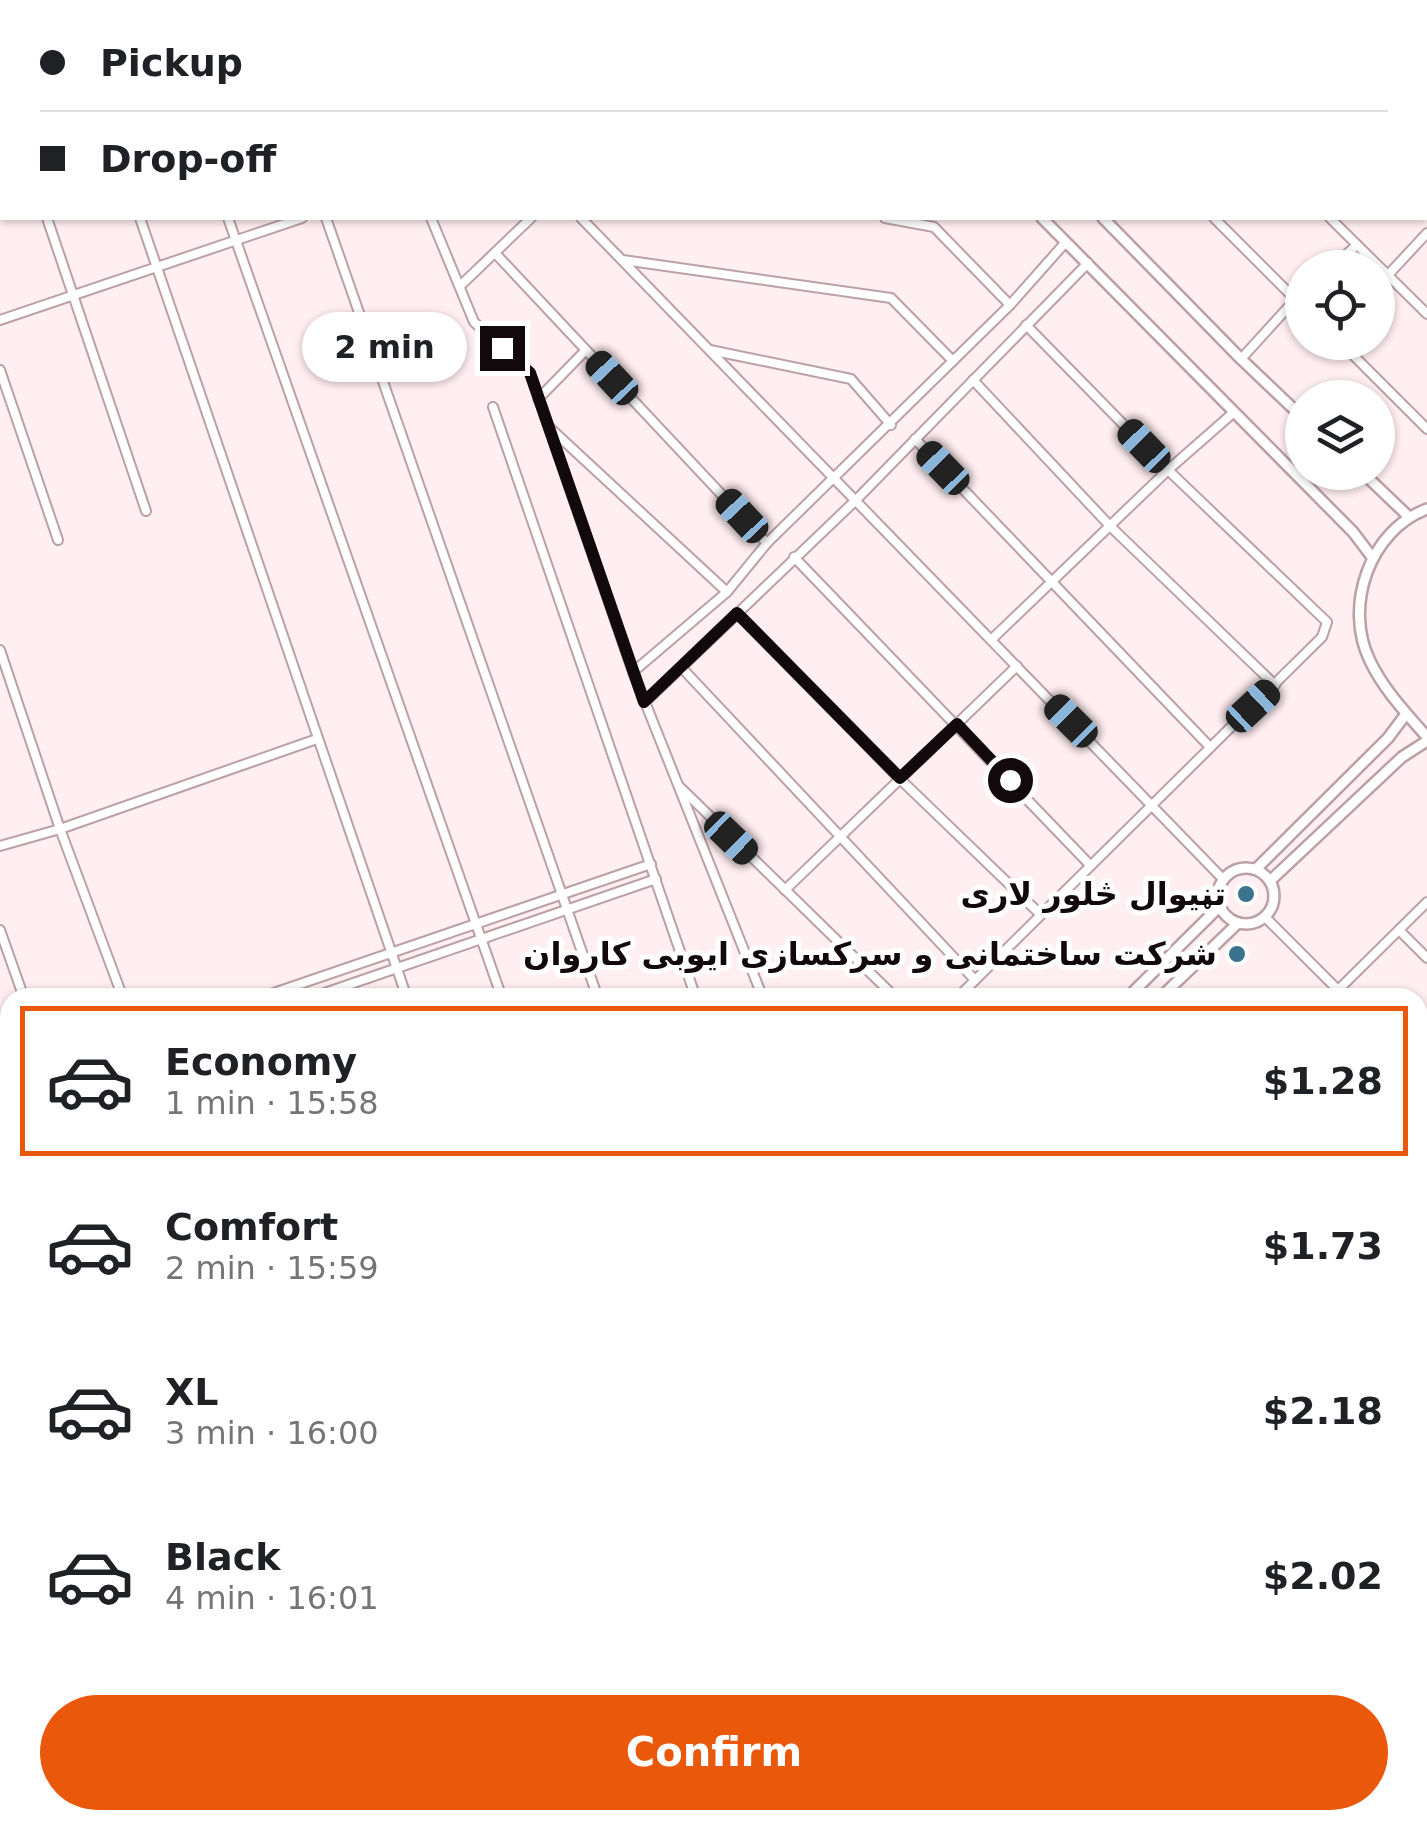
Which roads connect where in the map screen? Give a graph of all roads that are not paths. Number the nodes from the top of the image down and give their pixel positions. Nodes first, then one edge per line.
1 (47, 220) edge
2 (141, 220) edge
3 (229, 220) edge
4 (296, 220) edge
5 (327, 220) edge
6 (431, 220) edge
7 (526, 220) edge
8 (583, 220) edge
9 (896, 220) edge
10 (1044, 220) edge
11 (1108, 220) edge
12 (1216, 220) edge
13 (1332, 220) edge
14 (1427, 233) edge
15 (236, 240) junction
16 (1066, 243) junction
17 (1357, 244) junction
18 (1350, 250) edge
19 (1363, 250) edge
20 (495, 252) junction
21 (623, 260) junction
22 (1088, 263) junction
23 (157, 267) junction
24 (1395, 267) edge
25 (1395, 282) edge
26 (1285, 285) edge
27 (460, 286) junction
28 (73, 296) junction
29 (1010, 306) junction
30 (1285, 314) edge
31 (1427, 314) edge
32 (0, 320) edge
33 (1026, 325) junction
34 (586, 350) junction
35 (710, 350) junction
36 (1240, 359) junction
37 (1358, 360) edge
38 (954, 362) junction
39 (0, 370) edge
40 (973, 380) junction
41 (538, 399) junction
42 (1285, 401) edge
43 (493, 407) dead end
44 (1232, 413) junction
45 (891, 424) junction
46 (548, 426) junction
47 (1427, 429) edge
48 (915, 440) junction
49 (1168, 470) junction
50 (835, 479) junction
51 (1381, 490) edge
52 (856, 500) junction
53 (1427, 509) edge
54 (146, 511) dead end
55 (1408, 516) junction
56 (1110, 526) junction
57 (58, 540) dead end
58 (768, 544) junction
59 (794, 557) junction
60 (1372, 557) junction
61 (1053, 582) junction
62 (727, 592) junction
63 (737, 613) junction
64 (992, 639) junction
65 (0, 650) edge
66 (681, 666) junction
67 (1016, 666) junction
68 (632, 672) junction
69 (1275, 686) junction
70 (644, 702) junction
71 (1406, 714) junction
72 (957, 724) junction
73 (317, 739) junction
74 (1427, 739) edge
75 (1210, 748) junction
76 (900, 778) junction
77 (678, 785) junction
78 (1153, 804) junction
79 (60, 829) junction
80 (841, 836) junction
81 (0, 846) edge
82 (651, 864) junction
83 (1090, 865) junction
84 (1256, 869) junction
85 (656, 879) junction
86 (1223, 879) junction
87 (1270, 881) junction
88 (785, 890) junction
89 (564, 894) junction
90 (1427, 902) edge
91 (1220, 906) junction
92 (569, 910) junction
93 (1040, 914) junction
94 (1265, 917) junction
95 (478, 923) junction
96 (1238, 923) junction
97 (0, 930) edge
98 (1399, 930) junction
99 (482, 937) junction
100 (393, 952) junction
101 (1427, 958) edge
102 (398, 968) junction
103 (975, 980) junction
104 (20, 988) edge
105 (118, 988) edge
106 (288, 988) edge
107 (339, 988) edge
108 (405, 988) edge
109 (499, 988) edge
110 (595, 988) edge
111 (693, 988) edge
112 (759, 988) edge
113 (886, 988) edge
114 (967, 988) edge
115 (1136, 988) edge
116 (1170, 988) edge
117 (1336, 988) edge
118 (1340, 988) edge

1 - 28 street
2 - 23 street
3 - 15 street
4 - 15 street
5 - 89 street
6 - 27 street
7 - 20 street
8 - 21 street
9 - 29 street
10 - 16 street
11 - 36 street
12 - 26 street
13 - 17 street
14 - 24 street
15 - 23 street
15 - 95 street
16 - 22 street
16 - 29 street
17 - 18 street
17 - 19 street
20 - 27 street
20 - 34 street
21 - 35 street
21 - 38 street
22 - 33 street
22 - 44 street
23 - 28 street
23 - 73 street
25 - 31 street
27 - 41 street
28 - 32 street
28 - 54 street
29 - 38 street
30 - 36 street
33 - 40 street
33 - 49 street
34 - 41 street
34 - 58 street
35 - 45 street
35 - 50 street
36 - 42 street
37 - 47 street
38 - 45 street
39 - 57 street
40 - 48 street
40 - 56 street
41 - 46 street
43 - 82 street
44 - 49 street
44 - 60 street
45 - 50 street
46 - 62 street
46 - 68 street
48 - 52 street
48 - 61 street
49 - 56 street
49 - 69 street
50 - 52 street
50 - 58 street
51 - 55 street
52 - 59 street
52 - 64 street
53 - 55 street
55 - 60 street
56 - 61 street
56 - 69 street
58 - 62 street
59 - 63 street
59 - 72 street
60 - 71 street
61 - 64 street
61 - 75 street
62 - 68 street
63 - 66 street
63 - 76 street
64 - 67 street
65 - 79 street
66 - 70 street
66 - 80 street
67 - 72 street
67 - 78 street
68 - 70 street
69 - 75 street
70 - 77 street
71 - 74 street
71 - 84 street
72 - 76 street
72 - 83 street
73 - 79 street
73 - 100 street
74 - 87 street
75 - 78 street
76 - 80 street
76 - 93 street
77 - 88 street
77 - 112 street
78 - 83 street
78 - 86 street
79 - 81 street
79 - 105 street
80 - 88 street
80 - 103 street
82 - 85 street
82 - 89 street
83 - 93 street
84 - 86 street
84 - 87 street
85 - 92 street
85 - 111 street
86 - 91 street
87 - 94 street
88 - 113 street
89 - 92 street
89 - 95 street
90 - 98 street
91 - 96 street
91 - 115 street
92 - 99 street
92 - 110 street
93 - 103 street
94 - 96 street
94 - 117 street
95 - 99 street
95 - 100 street
96 - 116 street
97 - 104 street
98 - 101 street
98 - 118 street
99 - 102 street
99 - 109 street
100 - 102 street
100 - 106 street
102 - 107 street
102 - 108 street
103 - 114 street

